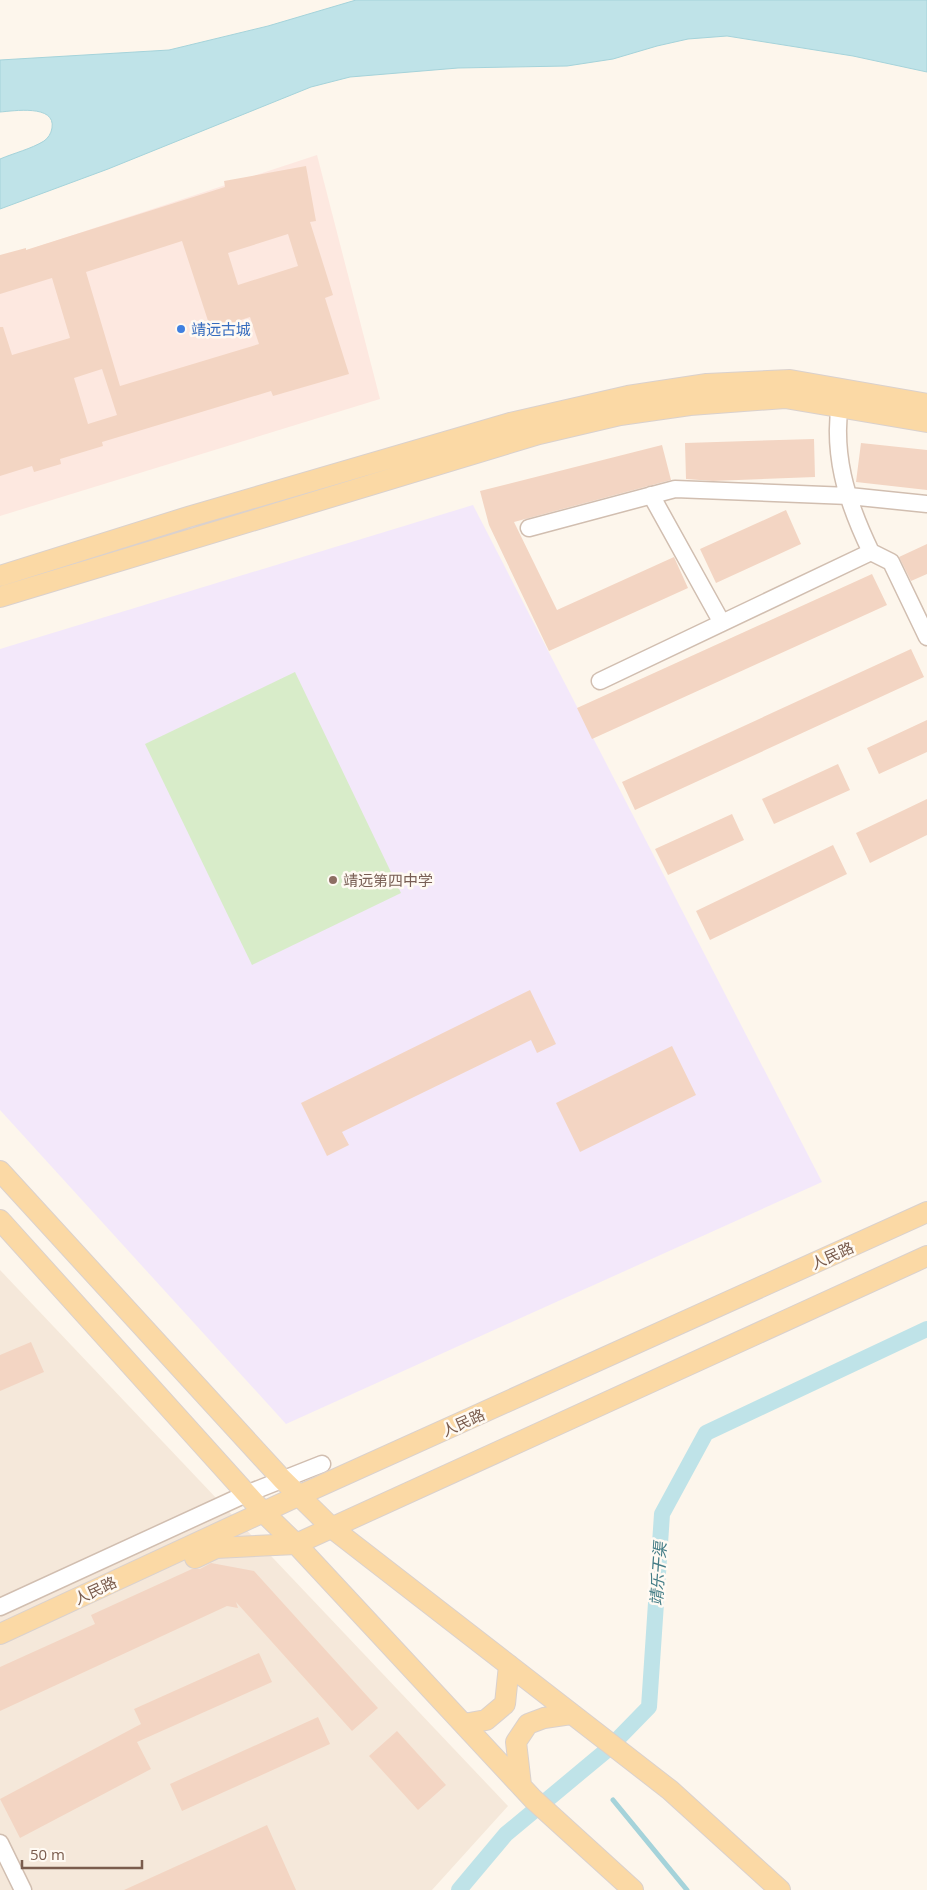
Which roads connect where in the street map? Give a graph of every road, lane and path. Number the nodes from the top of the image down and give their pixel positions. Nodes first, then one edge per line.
1 (841, 398) junction
2 (927, 404) edge
3 (927, 422) edge
4 (651, 495) junction
5 (849, 496) junction
6 (927, 504) edge
7 (529, 528) dead end
8 (871, 552) junction
9 (0, 576) edge
10 (0, 597) edge
11 (722, 623) junction
12 (927, 636) edge
13 (600, 681) dead end
14 (0, 1171) edge
15 (927, 1212) edge
16 (0, 1220) edge
17 (927, 1256) edge
18 (322, 1464) dead end
19 (282, 1480) junction
20 (246, 1494) junction
21 (298, 1496) junction
22 (263, 1512) junction
23 (332, 1528) junction
24 (296, 1544) junction
25 (0, 1607) edge
26 (0, 1634) edge
27 (0, 1648) edge
28 (509, 1665) junction
29 (578, 1719) junction
30 (464, 1724) junction
31 (527, 1792) junction
32 (0, 1843) edge
33 (23, 1890) edge
34 (634, 1890) edge
35 (780, 1890) edge

1 - 2 main road
1 - 3 main road
1 - 5 street
1 - 9 main road
1 - 10 main road
4 - 5 street
4 - 7 street
4 - 11 street
5 - 6 street
5 - 8 street
8 - 11 street
8 - 12 street
11 - 13 street
14 - 19 main road
15 - 21 main road, 人民路
16 - 20 main road
17 - 23 main road, 人民路
18 - 19 street
19 - 20 street
19 - 21 main road
20 - 22 main road
20 - 25 street
21 - 22 main road, 人民路
21 - 23 main road
22 - 24 main road
22 - 26 main road, 人民路
23 - 24 main road, 人民路
23 - 28 main road
24 - 27 main road, 人民路
24 - 30 main road
28 - 29 main road
28 - 30 main road
29 - 31 main road
29 - 35 main road
30 - 31 main road
31 - 34 main road
32 - 33 street

